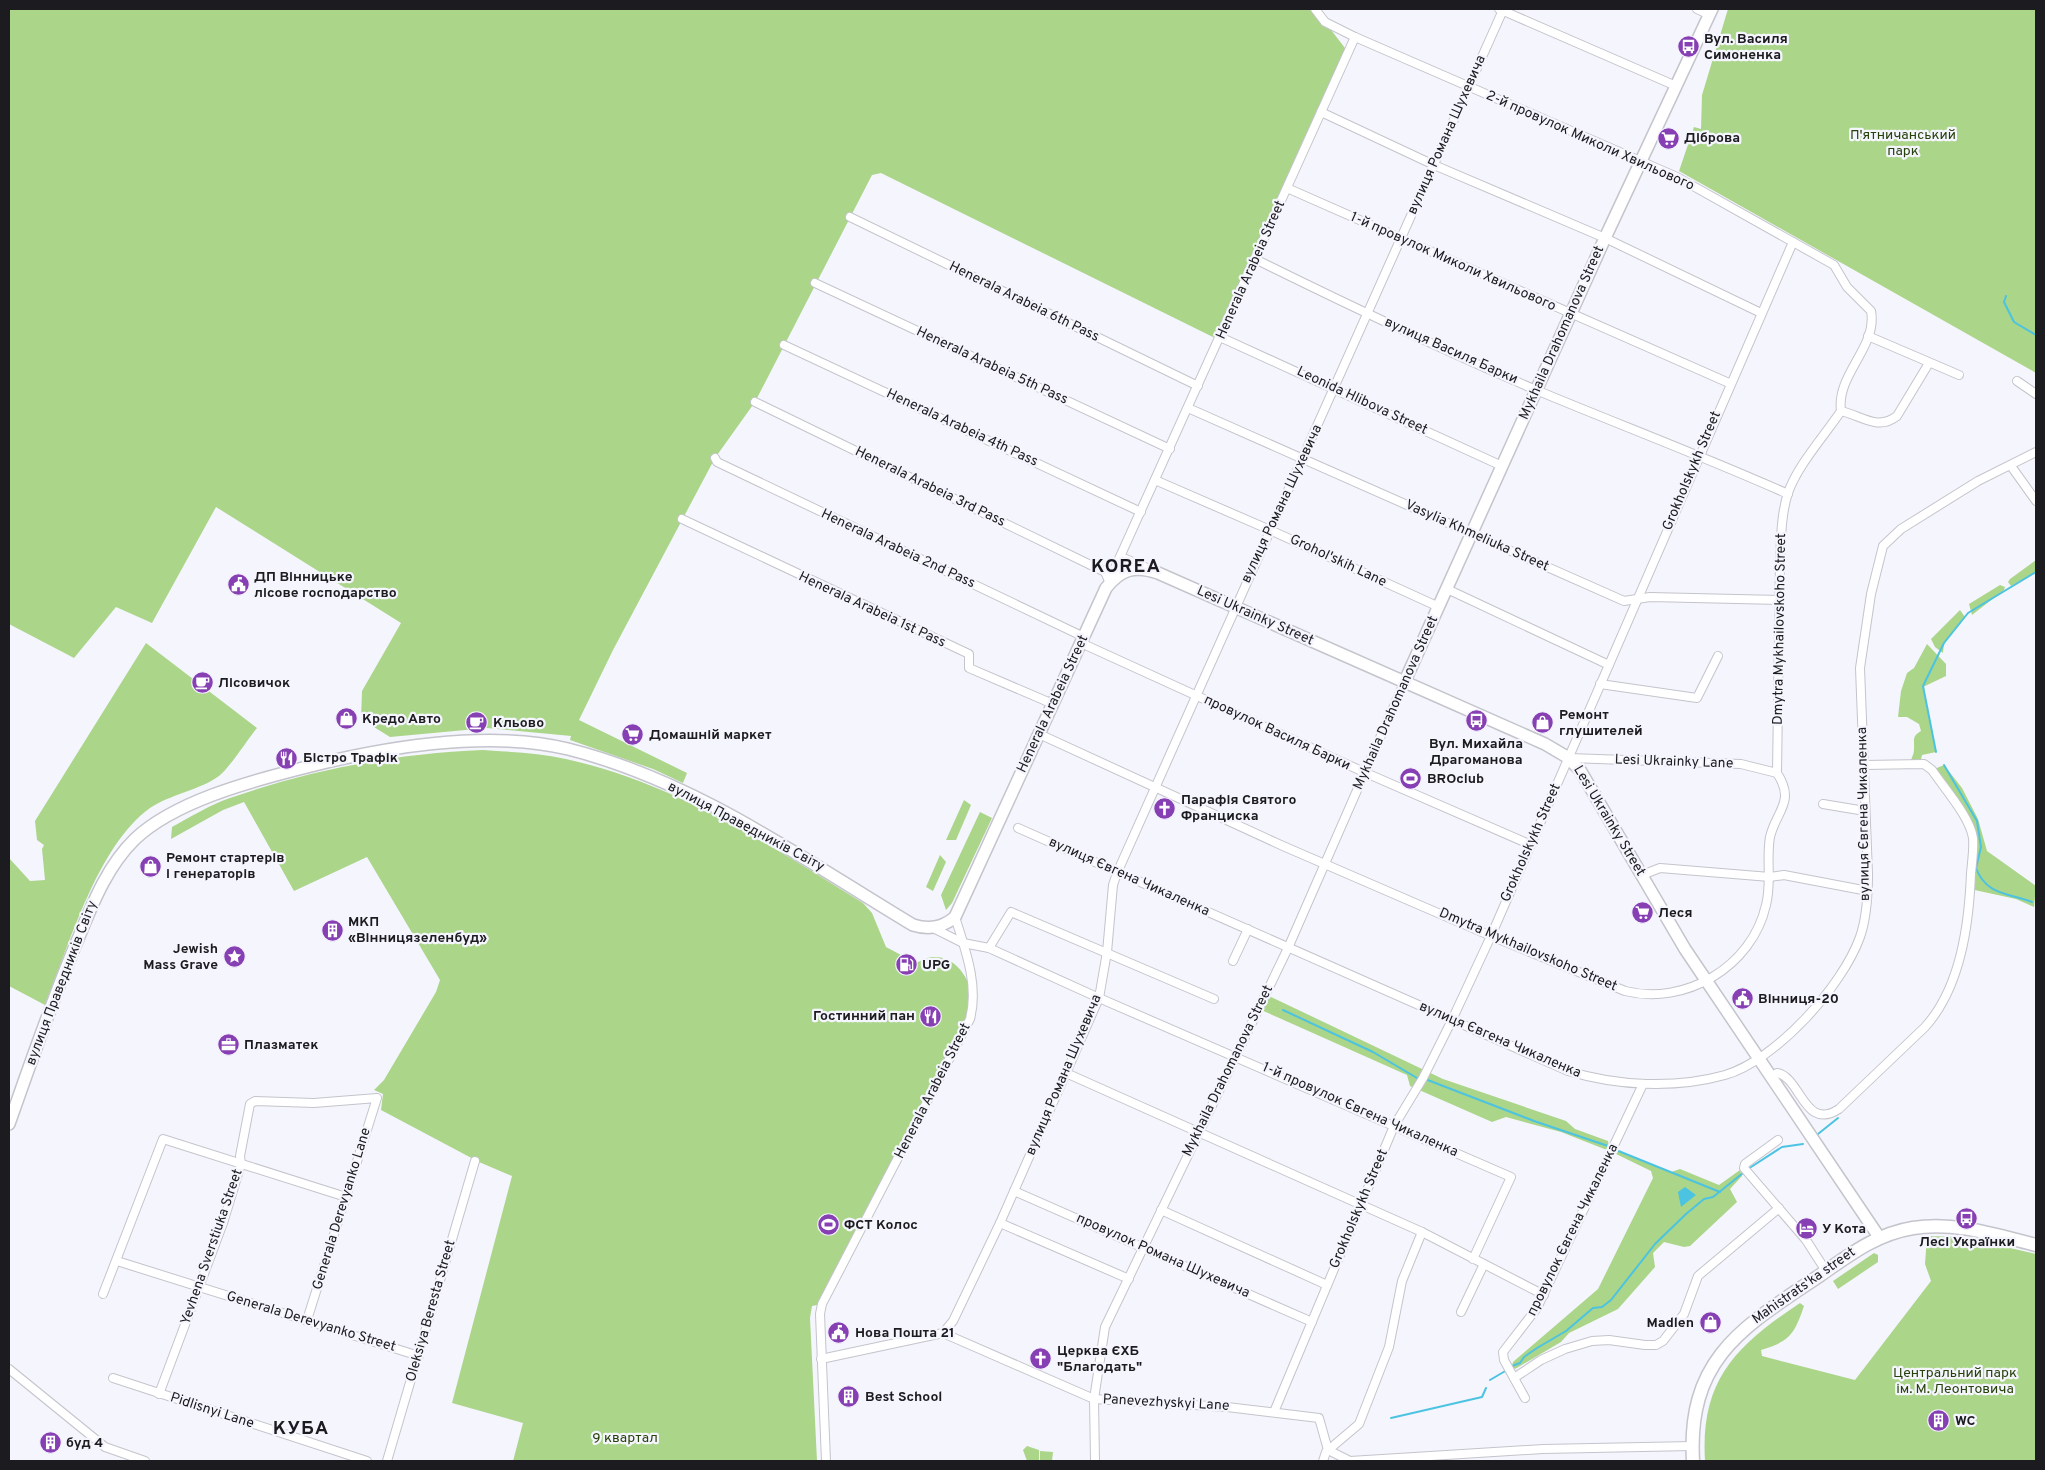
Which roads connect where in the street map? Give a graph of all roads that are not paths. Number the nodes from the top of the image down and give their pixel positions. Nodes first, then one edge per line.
1 (1315, 9) edge
2 (1697, 9) edge
3 (1501, 10) edge
4 (1711, 12) edge
5 (1355, 37) junction
6 (1469, 86) junction
7 (1676, 86) junction
8 (1321, 112) junction
9 (1640, 163) junction
10 (1434, 165) junction
11 (1288, 188) junction
12 (850, 217) dead end
13 (1605, 238) junction
14 (1400, 240) junction
15 (1792, 242) junction
16 (1255, 259) junction
17 (815, 283) dead end
18 (1761, 313) junction
19 (1367, 314) junction
20 (1571, 315) junction
21 (1868, 336) junction
22 (1220, 337) junction
23 (784, 345) dead end
24 (1929, 363) junction
25 (1959, 376) dead end
26 (2017, 381) dead end
27 (1729, 383) junction
28 (1198, 386) junction
29 (1334, 388) junction
30 (1537, 390) junction
31 (2036, 394) edge
32 (755, 402) dead end
33 (1188, 408) junction
34 (1842, 411) junction
35 (1170, 449) junction
36 (2036, 452) edge
37 (1700, 455) junction
38 (715, 458) dead end
39 (1303, 460) junction
40 (1502, 466) junction
41 (2012, 466) junction
42 (1155, 480) junction
43 (1788, 494) junction
44 (2036, 501) edge
45 (1141, 512) junction
46 (682, 519) dead end
47 (1270, 530) junction
48 (1472, 534) junction
49 (1121, 557) junction
50 (1158, 572) junction
51 (1107, 585) junction
52 (1446, 589) junction
53 (1635, 599) junction
54 (1780, 600) junction
55 (1235, 607) junction
56 (1439, 607) junction
57 (1082, 640) junction
58 (1718, 656) dead end
59 (1608, 665) junction
60 (1404, 683) junction
61 (1600, 684) junction
62 (1197, 696) junction
63 (1053, 704) junction
64 (1039, 734) junction
65 (1569, 758) junction
66 (1864, 765) junction
67 (1366, 773) junction
68 (1777, 773) junction
69 (1155, 788) junction
70 (1823, 804) dead end
71 (1865, 811) junction
72 (1018, 828) dead end
73 (1529, 844) junction
74 (1326, 864) junction
75 (1117, 873) junction
76 (1642, 875) junction
77 (1770, 877) junction
78 (1868, 891) junction
79 (955, 917) junction
80 (933, 928) junction
81 (1248, 929) junction
82 (1491, 936) junction
83 (963, 943) junction
84 (989, 948) junction
85 (1288, 948) junction
86 (1108, 952) junction
87 (1232, 961) dead end
88 (1706, 981) junction
89 (1099, 998) junction
90 (1214, 999) dead end
91 (1452, 1020) junction
92 (1236, 1056) junction
93 (1760, 1058) junction
94 (1066, 1072) junction
95 (1772, 1077) junction
96 (1643, 1084) junction
97 (376, 1098) joint
98 (9, 1123) edge
99 (1394, 1126) junction
100 (1198, 1132) junction
101 (1778, 1140) dead end
102 (475, 1161) dead end
103 (241, 1164) junction
104 (1014, 1191) junction
105 (346, 1197) junction
106 (1361, 1205) junction
107 (1779, 1208) junction
108 (1161, 1210) junction
109 (1000, 1224) junction
110 (1422, 1232) junction
111 (1879, 1237) junction
112 (2036, 1245) edge
113 (1144, 1247) junction
114 (1474, 1259) junction
115 (117, 1261) junction
116 (1484, 1264) junction
117 (1826, 1271) junction
118 (1129, 1279) junction
119 (1327, 1285) junction
120 (199, 1287) junction
121 (103, 1294) dead end
122 (1544, 1295) junction
123 (1461, 1312) dead end
124 (307, 1320) junction
125 (1312, 1322) junction
126 (943, 1333) junction
127 (419, 1356) junction
128 (821, 1359) junction
129 (9, 1369) edge
130 (113, 1378) dead end
131 (1514, 1378) junction
132 (159, 1394) junction
133 (1525, 1398) dead end
134 (1094, 1399) junction
135 (1274, 1412) junction
136 (1692, 1446) junction
137 (1328, 1450) junction
138 (145, 1461) edge
139 (367, 1461) edge
140 (387, 1461) edge
141 (826, 1461) edge
142 (1096, 1461) edge
143 (1323, 1461) edge
144 (1350, 1461) edge
145 (1692, 1461) edge

1 - 5 street
2 - 4 street
3 - 6 street, вулиця Романа Шухевича
3 - 7 street
4 - 7 main road, Mykhaila Drahomanova Street
5 - 6 street, 2-й провулок Миколи Хвильового
5 - 8 street, Henerala Arabeia Street
6 - 9 street, 2-й провулок Миколи Хвильового
6 - 10 street, вулиця Романа Шухевича
7 - 9 main road, Mykhaila Drahomanova Street
8 - 10 street
8 - 11 street, Henerala Arabeia Street
9 - 13 main road, Mykhaila Drahomanova Street
9 - 15 street, 2-й провулок Миколи Хвильового
10 - 13 street
10 - 14 street, вулиця Романа Шухевича
11 - 14 street, 1-й провулок Миколи Хвильового
11 - 16 street, Henerala Arabeia Street
12 - 28 street, Henerala Arabeia 6th Pass
13 - 18 street
13 - 20 main road, Mykhaila Drahomanova Street
14 - 19 street, вулиця Романа Шухевича
14 - 20 street, 1-й провулок Миколи Хвильового
15 - 18 street, Grokholskykh Street
15 - 21 street
16 - 19 street, вулиця Василя Барки
16 - 22 street, Henerala Arabeia Street
17 - 35 street, Henerala Arabeia 5th Pass
18 - 27 street, Grokholskykh Street
19 - 29 street, вулиця Романа Шухевича
19 - 30 street, вулиця Василя Барки
20 - 27 street, 1-й провулок Миколи Хвильового
20 - 30 main road, Mykhaila Drahomanova Street
21 - 24 street
21 - 34 street
22 - 28 street, Henerala Arabeia Street
22 - 29 street, Leonida Hlibova Street
23 - 45 street, Henerala Arabeia 4th Pass
24 - 25 street
24 - 34 street
26 - 31 street
27 - 37 street, Grokholskykh Street
28 - 33 street, Henerala Arabeia Street
29 - 39 street, вулиця Романа Шухевича
29 - 40 street, Leonida Hlibova Street
30 - 37 street, вулиця Василя Барки
30 - 40 main road, Mykhaila Drahomanova Street
32 - 51 street, Henerala Arabeia 3rd Pass
33 - 35 street, Henerala Arabeia Street
33 - 39 street, Vasylia Khmeliuka Street
34 - 43 street, Dmytra Mykhailovskoho Street
35 - 42 street, Henerala Arabeia Street
36 - 41 street, вулиця Євгена Чикаленка
37 - 43 street, вулиця Василя Барки
37 - 53 street, Grokholskykh Street
38 - 57 street, Henerala Arabeia 2nd Pass
39 - 47 street, вулиця Романа Шухевича
39 - 48 street, Vasylia Khmeliuka Street
40 - 48 main road, Mykhaila Drahomanova Street
41 - 44 street
41 - 66 street, вулиця Євгена Чикаленка
42 - 45 street, Henerala Arabeia Street
42 - 47 street, Grohol'skih Lane
43 - 54 street, Dmytra Mykhailovskoho Street
45 - 49 street, Henerala Arabeia Street
46 - 63 street, Henerala Arabeia 1st Pass
47 - 55 street, вулиця Романа Шухевича
47 - 56 street, Grohol'skih Lane
48 - 52 main road, Mykhaila Drahomanova Street
48 - 53 street, Vasylia Khmeliuka Street
49 - 50 street
49 - 51 street, Henerala Arabeia Street
50 - 51 main road, Lesi Ukrainky Street
50 - 55 main road, Lesi Ukrainky Street
51 - 57 main road, Henerala Arabeia Street
52 - 56 main road, Mykhaila Drahomanova Street
52 - 59 street
53 - 54 street, Vasylia Khmeliuka Street
53 - 59 street, Grokholskykh Street
54 - 68 street, Dmytra Mykhailovskoho Street
55 - 60 main road, Lesi Ukrainky Street
55 - 62 street, вулиця Романа Шухевича
56 - 60 main road, Mykhaila Drahomanova Street
57 - 62 street, провулок Василя Барки
57 - 63 main road, Henerala Arabeia Street
58 - 61 street
59 - 61 street, Grokholskykh Street
60 - 65 main road, Lesi Ukrainky Street
60 - 67 street, Mykhaila Drahomanova Street
61 - 65 street, Grokholskykh Street
62 - 67 street, провулок Василя Барки
62 - 69 street, вулиця Романа Шухевича
63 - 64 main road, Henerala Arabeia Street
64 - 69 street, Dmytra Mykhailovskoho Street
64 - 79 main road, Henerala Arabeia Street
65 - 68 street, Lesi Ukrainky Lane
65 - 73 street, Grokholskykh Street
65 - 76 main road, Lesi Ukrainky Street
66 - 71 street, вулиця Євгена Чикаленка
66 - 95 street
67 - 73 street, провулок Василя Барки
67 - 74 street, Mykhaila Drahomanova Street
68 - 77 street, Dmytra Mykhailovskoho Street
69 - 74 street, Dmytra Mykhailovskoho Street
69 - 75 street, вулиця Романа Шухевича
70 - 71 street
71 - 78 street, вулиця Євгена Чикаленка
72 - 75 street, вулиця Євгена Чикаленка
73 - 82 street, Grokholskykh Street
74 - 82 street, Dmytra Mykhailovskoho Street
74 - 85 street, Mykhaila Drahomanova Street
75 - 81 street, вулиця Євгена Чикаленка
75 - 86 street, вулиця Романа Шухевича
76 - 77 street
76 - 88 main road, Lesi Ukrainky Street
77 - 78 street
77 - 88 street, Dmytra Mykhailovskoho Street
78 - 93 street, вулиця Євгена Чикаленка
79 - 80 main road
79 - 83 street, Henerala Arabeia Street
80 - 83 street, 1-й провулок Євгена Чикаленка
80 - 98 main road, вулиця Праведників Світу
81 - 85 street, вулиця Євгена Чикаленка
81 - 87 street
82 - 88 street, Dmytra Mykhailovskoho Street
82 - 91 street, Grokholskykh Street
83 - 84 street, 1-й провулок Євгена Чикаленка
83 - 128 street, Henerala Arabeia Street
84 - 86 street
84 - 89 street, 1-й провулок Євгена Чикаленка
85 - 91 street, вулиця Євгена Чикаленка
85 - 92 street, Mykhaila Drahomanova Street
86 - 89 street, вулиця Романа Шухевича
86 - 90 street
88 - 93 main road, Lesi Ukrainky Street
89 - 92 street, 1-й провулок Євгена Чикаленка
89 - 94 street, вулиця Романа Шухевича
91 - 96 street, вулиця Євгена Чикаленка
91 - 99 street, Grokholskykh Street
92 - 99 street, 1-й провулок Євгена Чикаленка
92 - 100 street, Mykhaila Drahomanova Street
93 - 95 main road, Lesi Ukrainky Street
93 - 96 street, вулиця Євгена Чикаленка
94 - 100 street
94 - 104 street, вулиця Романа Шухевича
95 - 111 main road, Lesi Ukrainky Street
96 - 122 street, провулок Євгена Чикаленка
97 - 103 street, Yevhena Sverstiuka Street
97 - 105 street, Generala Derevyanko Lane
99 - 106 street, Grokholskykh Street
99 - 114 street, 1-й провулок Євгена Чикаленка
100 - 106 street
100 - 108 street, Mykhaila Drahomanova Street
101 - 107 street
102 - 127 street, Oleksiya Beresta Street
103 - 105 street
103 - 115 street
103 - 120 street, Yevhena Sverstiuka Street
104 - 109 street, вулиця Романа Шухевича
104 - 113 street, провулок Романа Шухевича
105 - 124 street, Generala Derevyanko Lane
106 - 110 street
106 - 119 street, Grokholskykh Street
107 - 117 street
107 - 131 street
108 - 113 street, Mykhaila Drahomanova Street
108 - 119 street
109 - 118 street
109 - 126 street, вулиця Романа Шухевича
110 - 114 street
110 - 137 street
111 - 112 main road, Mahistrats'ka street
111 - 117 main road, Mahistrats'ka street
113 - 118 street, Mykhaila Drahomanova Street
113 - 125 street, провулок Романа Шухевича
114 - 116 street
115 - 120 street, Generala Derevyanko Street
115 - 121 street
116 - 122 street
116 - 123 street
117 - 136 main road, Mahistrats'ka street
118 - 134 street, Mykhaila Drahomanova Street
119 - 125 street, Grokholskykh Street
120 - 124 street, Generala Derevyanko Street
120 - 132 street, Yevhena Sverstiuka Street
122 - 131 street, провулок Євгена Чикаленка
124 - 127 street, Generala Derevyanko Street
125 - 135 street, Grokholskykh Street
126 - 128 street
126 - 134 street, Panevezhyskyi Lane
127 - 140 street, Oleksiya Beresta Street
128 - 141 street, Henerala Arabeia Street
129 - 138 street
130 - 132 street, Pidlisnyi Lane
131 - 133 street, провулок Євгена Чикаленка
132 - 139 street, Pidlisnyi Lane
134 - 135 street, Panevezhyskyi Lane
134 - 142 street, Mykhaila Drahomanova Street
135 - 137 street, Panevezhyskyi Lane
136 - 144 street
136 - 145 main road, Mahistrats'ka street
137 - 143 street
137 - 144 street

